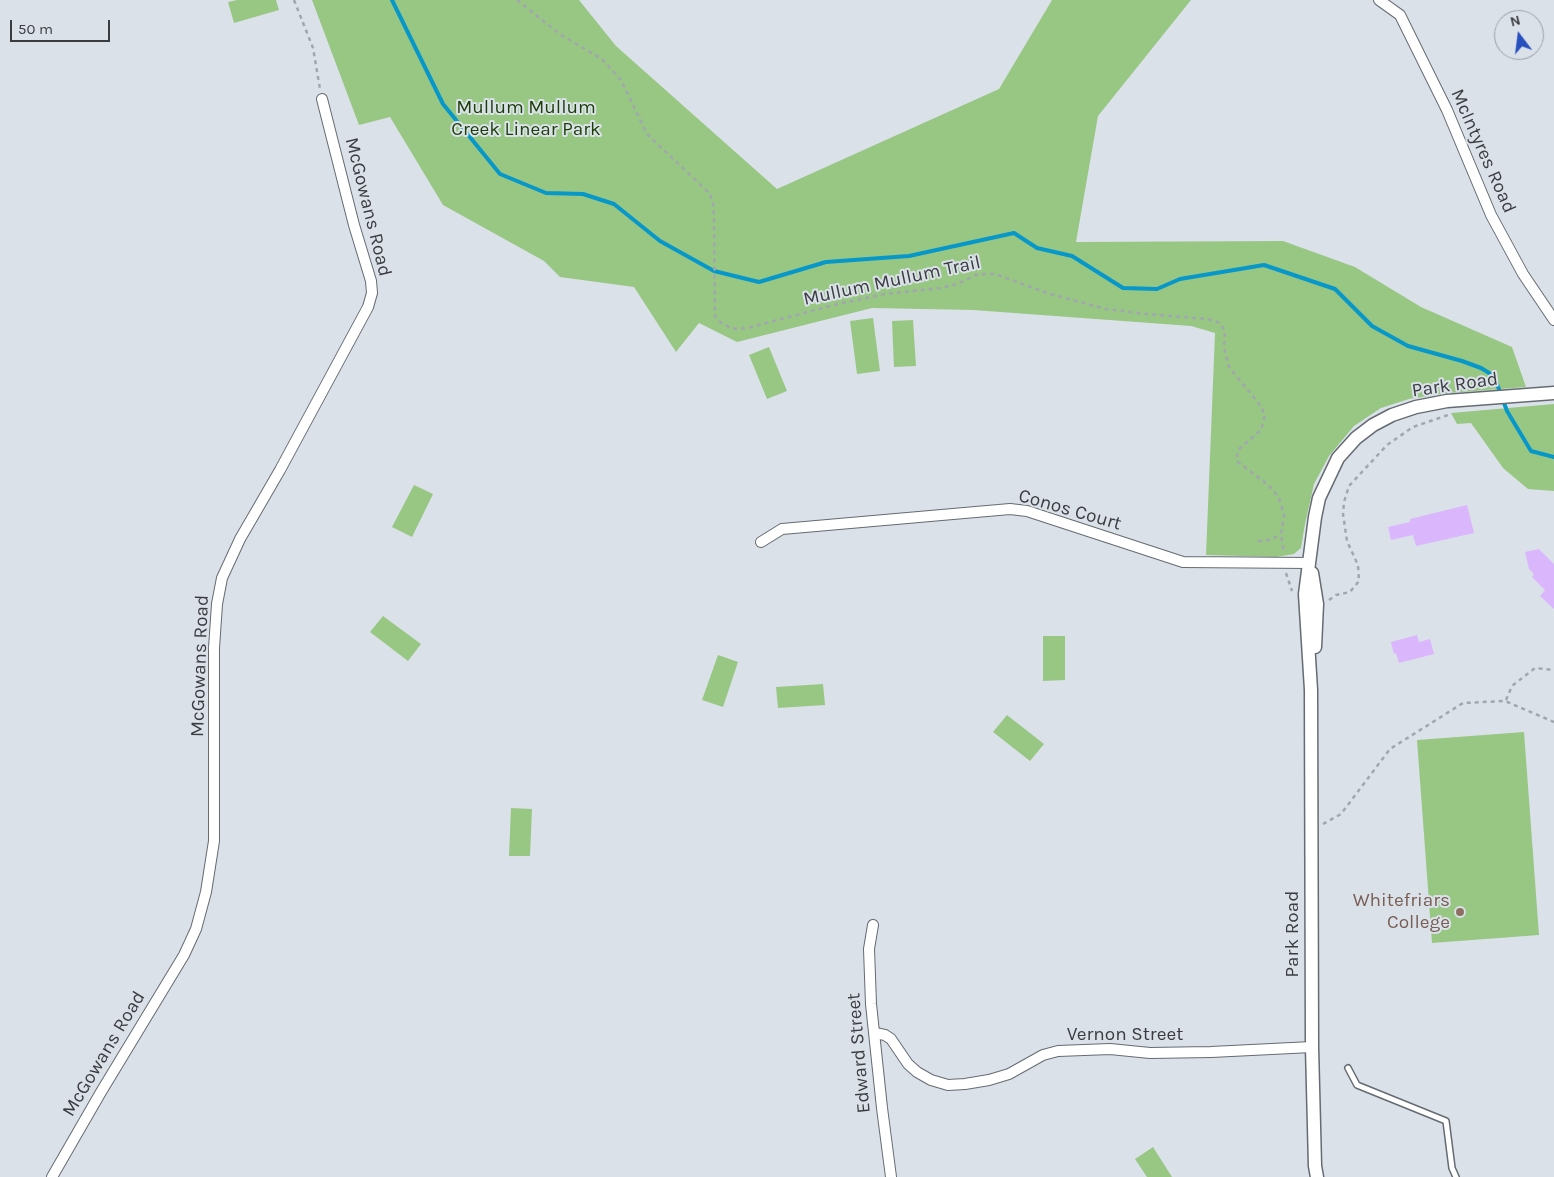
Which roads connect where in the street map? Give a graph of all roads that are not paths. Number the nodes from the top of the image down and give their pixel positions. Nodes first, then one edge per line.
1 (1378, 0) edge
2 (322, 99) road end
3 (1554, 320) edge
4 (1554, 393) edge
5 (761, 542) dead end
6 (1310, 563) junction
7 (1311, 690) junction
8 (873, 925) dead end
9 (875, 1032) junction
10 (1312, 1047) junction
11 (1348, 1068) dead end
12 (52, 1177) edge
13 (891, 1177) edge
14 (1317, 1177) edge
15 (1456, 1177) edge

1 - 3 street, McIntyres Road
2 - 12 street, McGowans Road
4 - 6 street, Park Road
5 - 6 street, Conos Court
6 - 7 street, Park Road
6 - 7 street, Park Road
7 - 10 street, Park Road
8 - 9 street, Edward Street
9 - 10 street, Vernon Street
9 - 13 street, Edward Street
10 - 14 street, Park Road
11 - 15 lane

